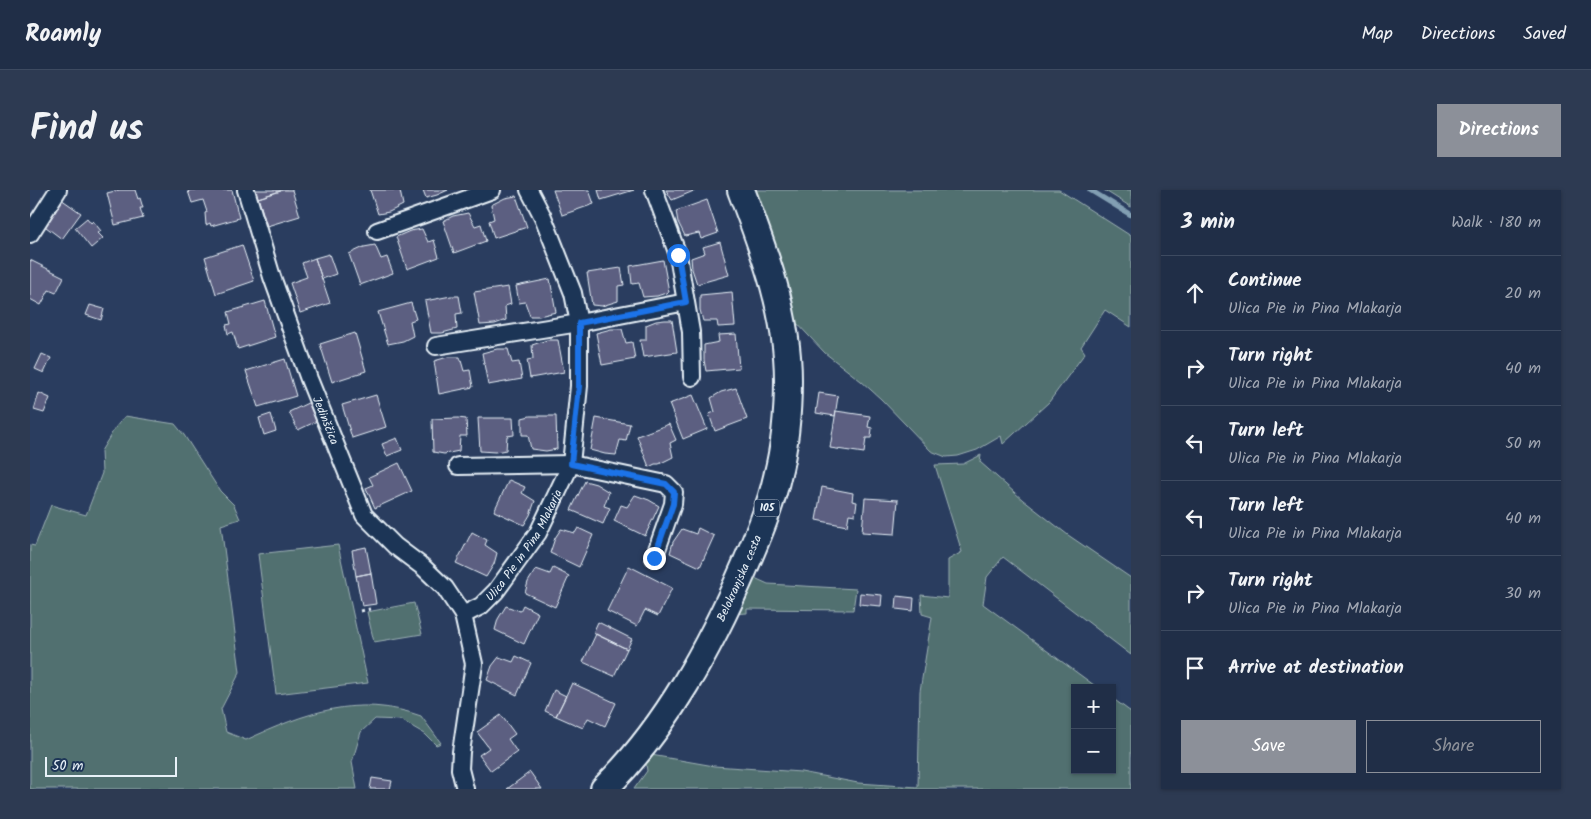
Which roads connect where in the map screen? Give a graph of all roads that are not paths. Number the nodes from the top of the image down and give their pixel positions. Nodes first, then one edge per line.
1 (58, 190) edge
2 (246, 190) edge
3 (492, 190) edge
4 (529, 190) edge
5 (654, 190) edge
6 (740, 190) edge
7 (377, 231) dead end
8 (30, 234) edge
9 (686, 302) junction
10 (579, 323) junction
11 (436, 346) dead end
12 (692, 377) dead end
13 (571, 464) junction
14 (458, 466) dead end
15 (654, 558) dead end
16 (463, 615) junction
17 (466, 789) edge
18 (604, 789) edge

1 - 8 street
2 - 16 street, Jedinščica
3 - 7 street
4 - 10 street, Ulica Pie in Pina Mlakarja
5 - 9 street
6 - 18 main road, Belokranjska cesta / 105
9 - 10 street
9 - 12 street
10 - 11 street
10 - 13 street, Ulica Pie in Pina Mlakarja
13 - 14 street
13 - 15 street
13 - 16 street, Ulica Pie in Pina Mlakarja
16 - 17 street

